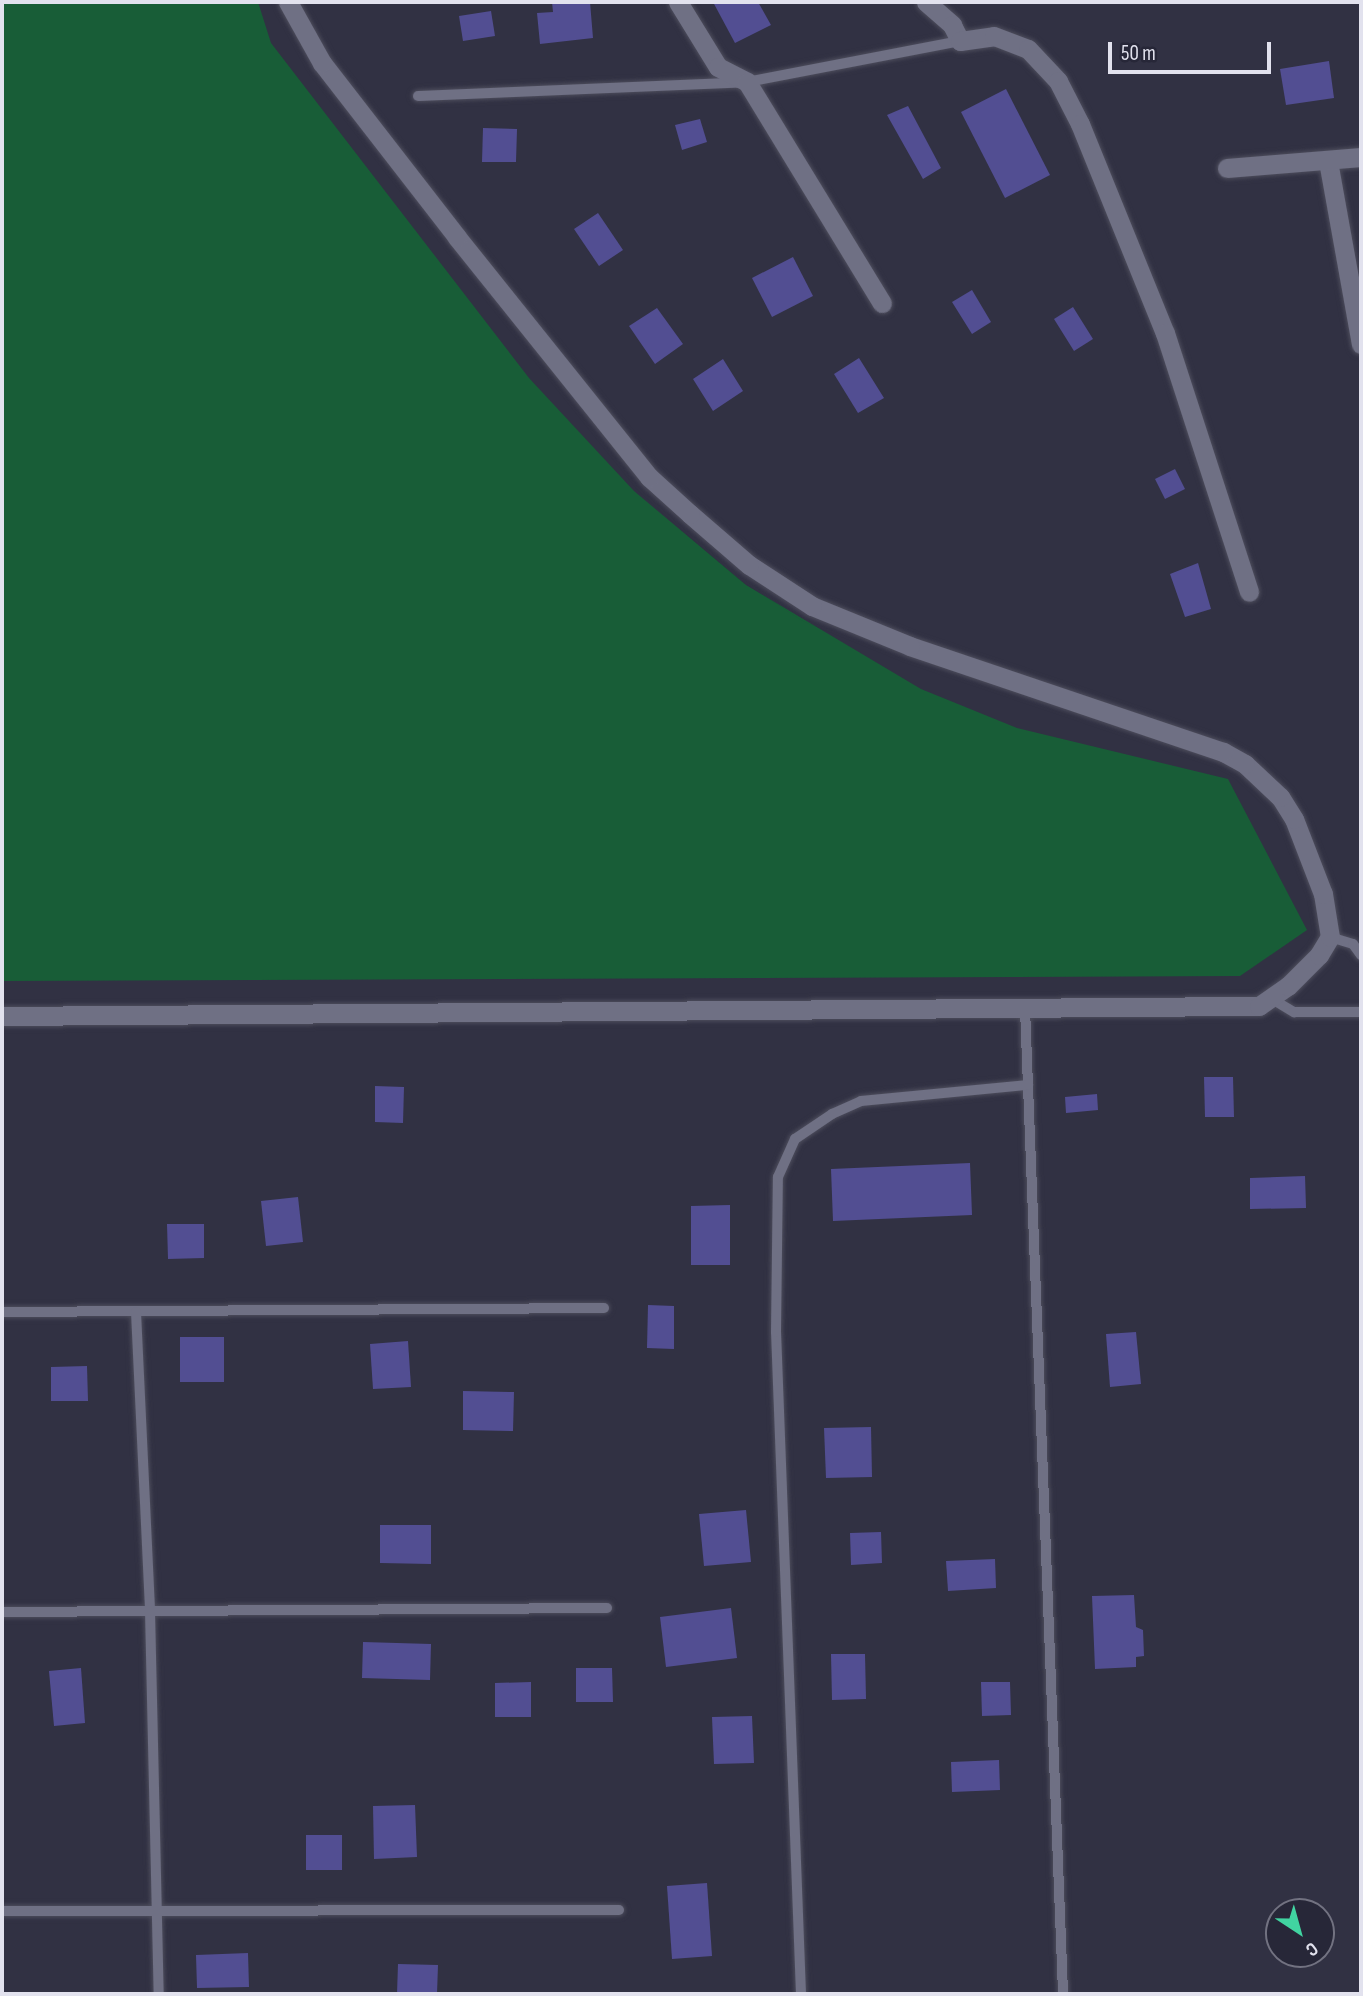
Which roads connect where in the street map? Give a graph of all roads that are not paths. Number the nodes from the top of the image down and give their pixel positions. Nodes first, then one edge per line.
1 (288, 2) edge
2 (678, 2) edge
3 (926, 2) edge
4 (960, 41) junction
5 (747, 82) junction
6 (418, 96) dead end
7 (1361, 157) edge
8 (1328, 161) junction
9 (1227, 168) dead end
10 (882, 303) dead end
11 (1361, 344) edge
12 (1249, 592) dead end
13 (1330, 937) junction
14 (1361, 954) edge
15 (1272, 999) junction
16 (1025, 1008) junction
17 (1361, 1012) edge
18 (2, 1016) edge
19 (1028, 1085) junction
20 (604, 1308) dead end
21 (2, 1312) edge
22 (136, 1312) junction
23 (607, 1608) dead end
24 (150, 1611) junction
25 (2, 1612) edge
26 (619, 1910) dead end
27 (2, 1911) edge
28 (158, 1912) junction
29 (159, 1994) edge
30 (801, 1994) edge
31 (1063, 1994) edge

1 - 13 street
2 - 5 street
3 - 4 street
4 - 5 lane
4 - 12 street
5 - 6 lane
5 - 10 street
7 - 8 street
8 - 9 street
8 - 11 street
13 - 14 lane
13 - 15 street
15 - 16 street
15 - 17 lane
16 - 18 street
16 - 19 lane
19 - 30 lane
19 - 31 lane
20 - 22 lane
21 - 22 lane
22 - 24 lane
23 - 24 lane
24 - 25 lane
24 - 28 lane
26 - 28 lane
27 - 28 lane
28 - 29 lane

